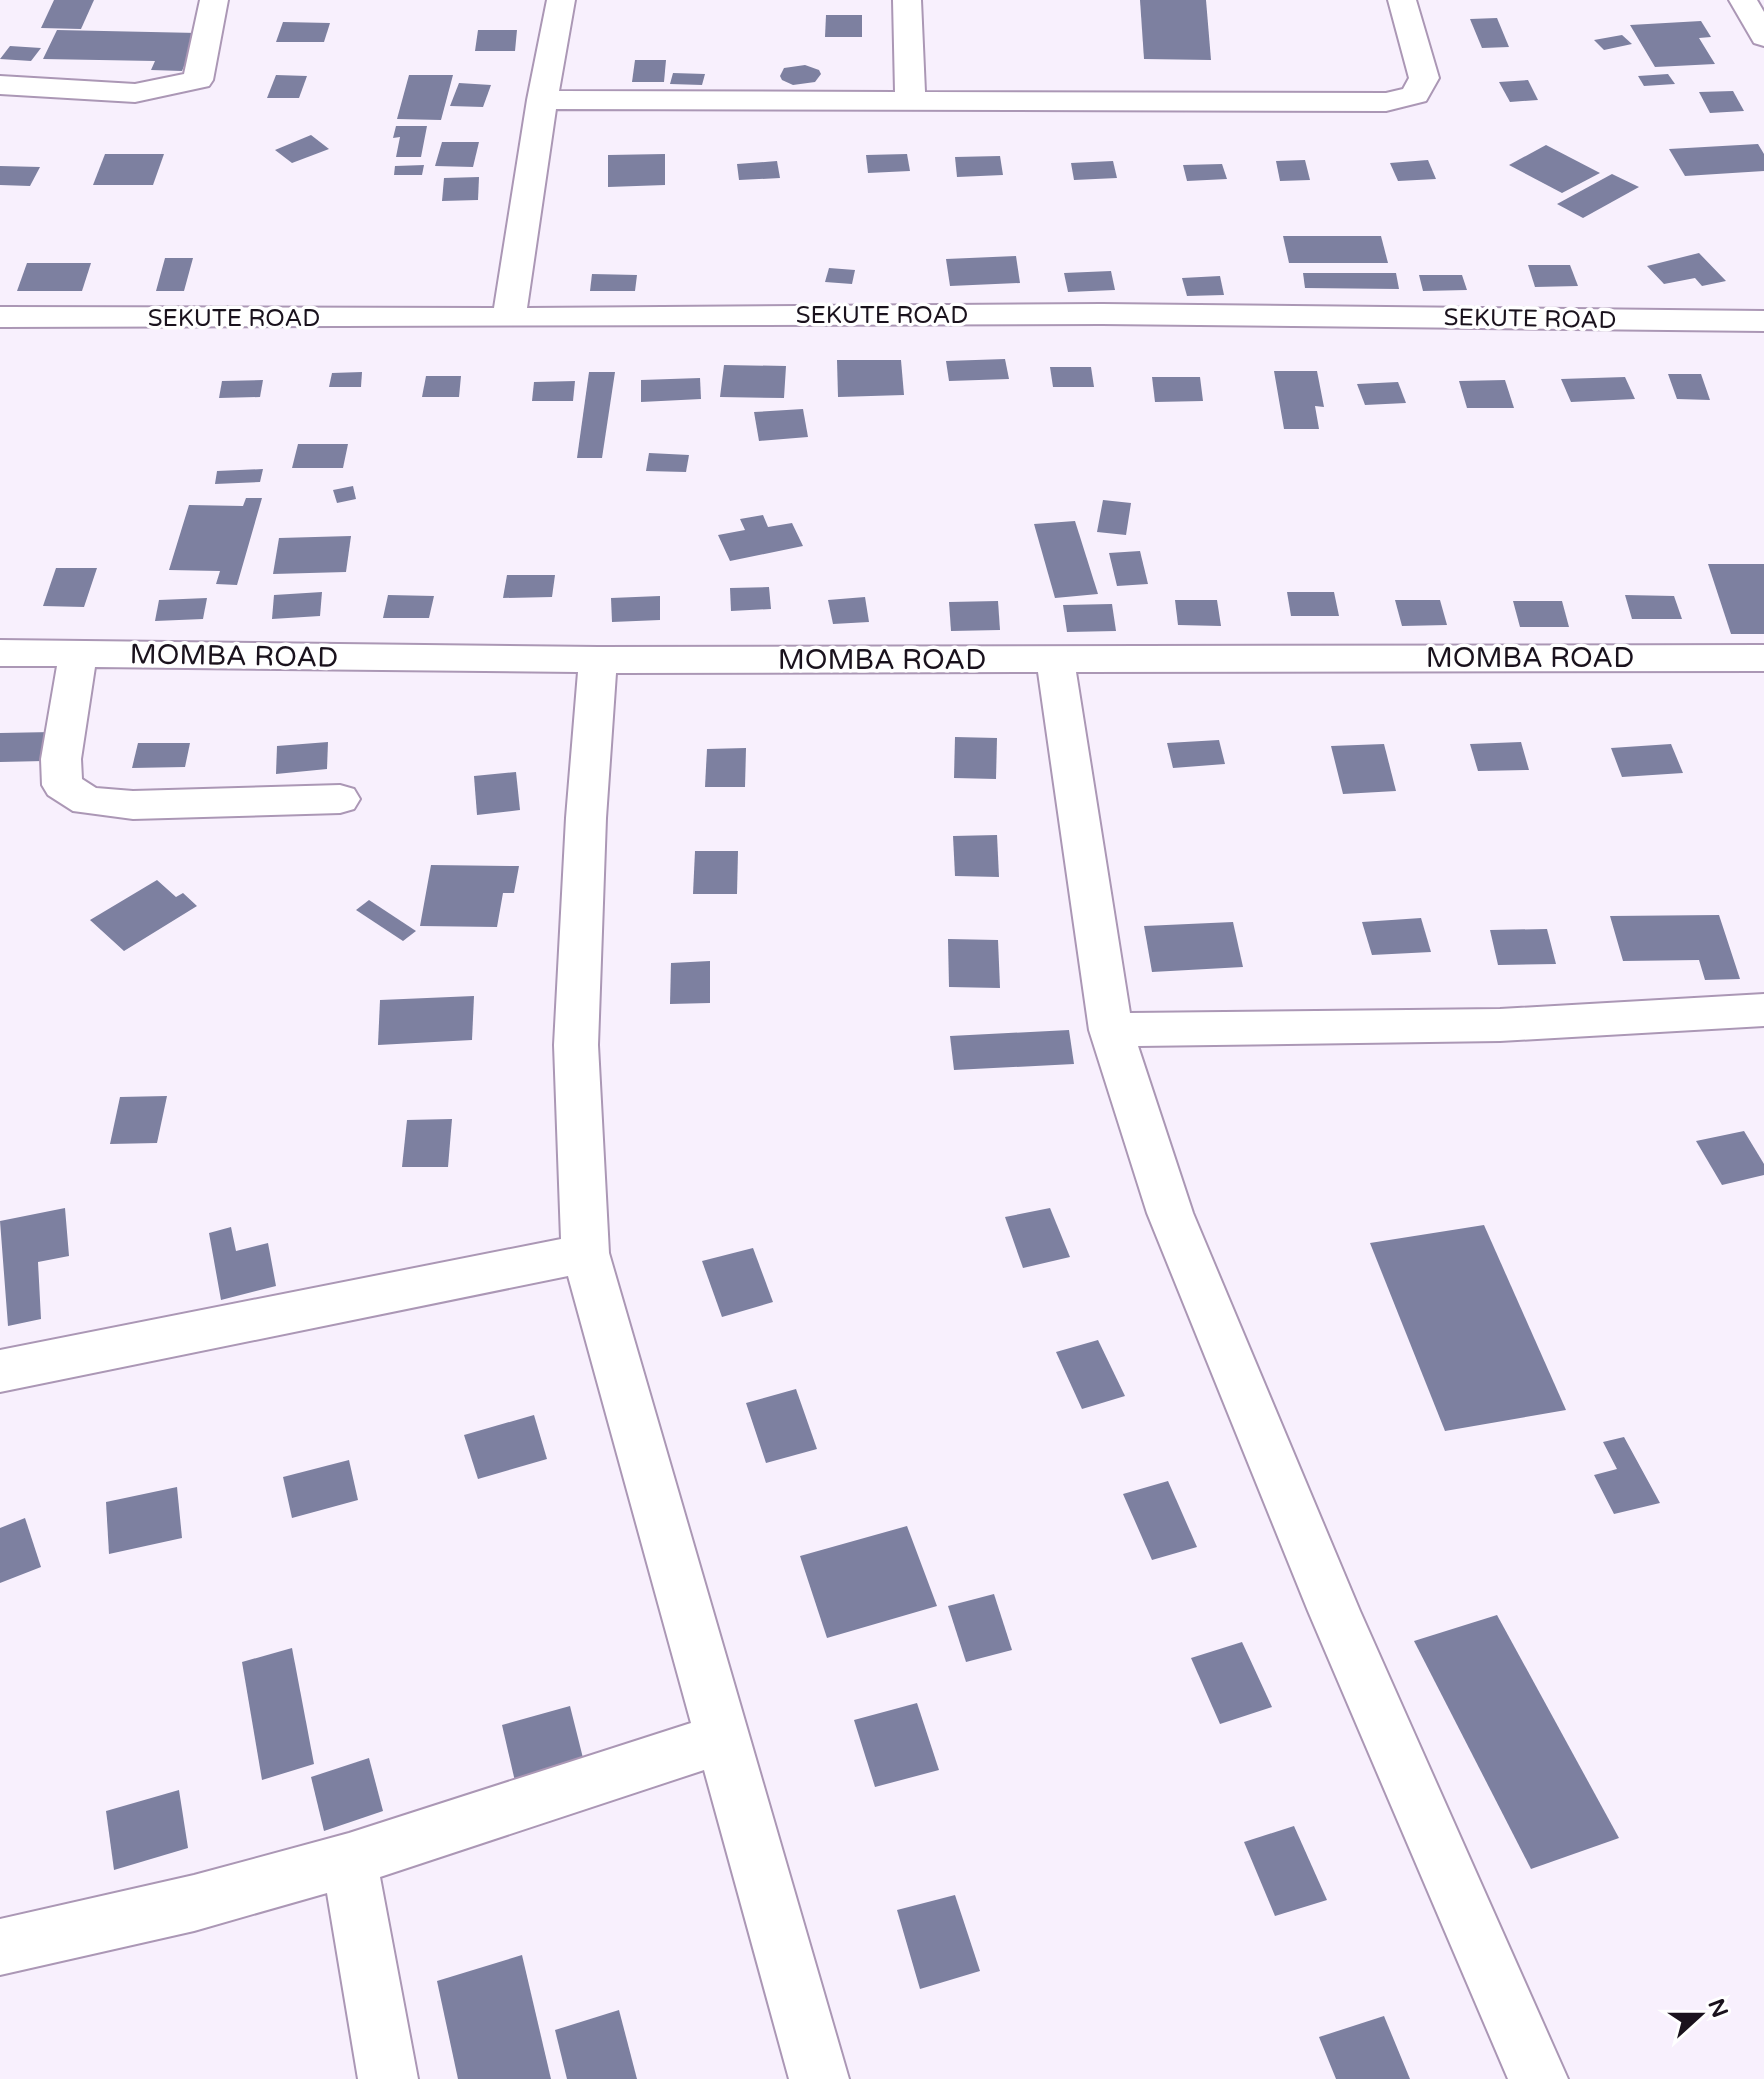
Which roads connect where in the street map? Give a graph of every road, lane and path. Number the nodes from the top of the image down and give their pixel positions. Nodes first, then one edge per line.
1 (214, 0) edge
2 (561, 0) edge
3 (907, 0) edge
4 (1402, 0) edge
5 (1743, 0) edge
6 (1764, 37) edge
7 (0, 85) edge
8 (542, 100) junction
9 (910, 101) junction
10 (0, 317) edge
11 (509, 318) junction
12 (1764, 321) edge
13 (0, 653) edge
14 (78, 654) junction
15 (1764, 658) edge
16 (1055, 659) junction
17 (598, 660) junction
18 (340, 799) dead end
19 (1764, 1010) edge
20 (1111, 1030) junction
21 (585, 1253) junction
22 (0, 1371) edge
23 (723, 1738) junction
24 (349, 1860) junction
25 (0, 1947) edge
26 (388, 2079) edge
27 (819, 2079) edge
28 (1538, 2079) edge

1 - 7 street
2 - 8 street
3 - 9 street
4 - 9 street
5 - 6 street
8 - 9 street
8 - 11 street
10 - 11 street, SEKUTE ROAD
11 - 12 street, SEKUTE ROAD
13 - 14 street, MOMBA ROAD
14 - 17 street, MOMBA ROAD
14 - 18 street
15 - 16 street, MOMBA ROAD
16 - 17 street, MOMBA ROAD
16 - 20 street
17 - 21 street
19 - 20 street
20 - 28 street
21 - 22 street
21 - 23 street
23 - 24 street
23 - 27 street
24 - 25 street
24 - 26 street

